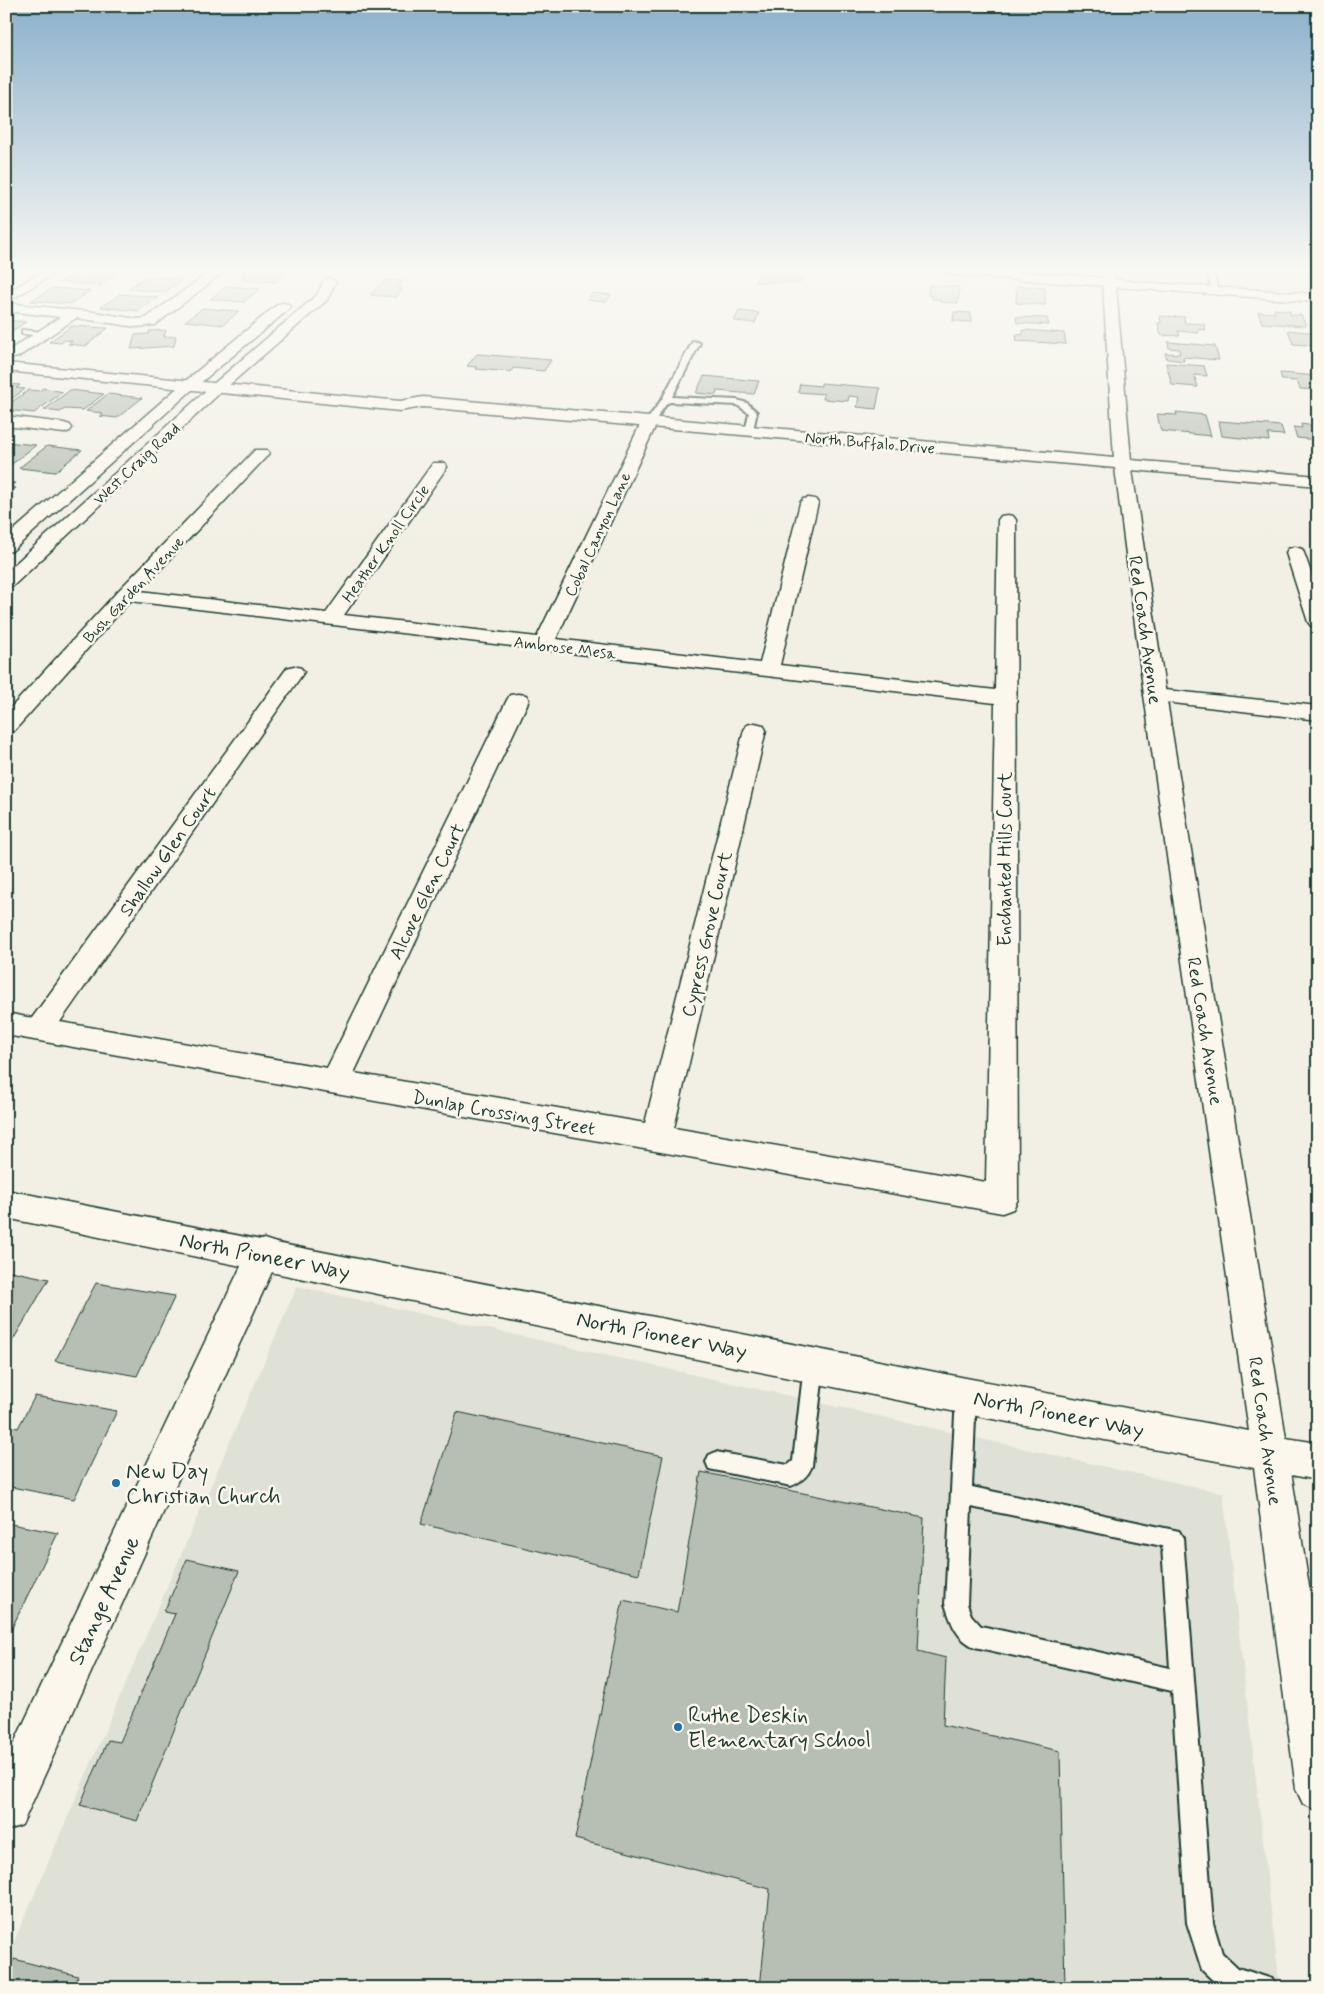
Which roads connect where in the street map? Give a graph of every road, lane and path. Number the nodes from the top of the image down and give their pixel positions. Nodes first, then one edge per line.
1 (61, 364) edge
2 (101, 364) edge
3 (215, 364) edge
4 (246, 364) edge
5 (685, 364) edge
6 (1115, 364) edge
7 (203, 374) junction
8 (231, 377) junction
9 (188, 386) junction
10 (216, 389) junction
11 (666, 400) junction
12 (422, 402) junction
13 (6, 422) edge
14 (649, 423) junction
15 (64, 428) dead end
16 (749, 432) junction
17 (261, 453) dead end
18 (1123, 465) junction
19 (438, 467) dead end
20 (1318, 481) edge
21 (809, 503) dead end
22 (1006, 520) dead end
23 (6, 547) edge
24 (1295, 553) dead end
25 (6, 582) edge
26 (125, 595) junction
27 (331, 619) junction
28 (1318, 622) edge
29 (544, 644) junction
30 (769, 670) junction
31 (294, 672) dead end
32 (1155, 695) junction
33 (1005, 698) junction
34 (518, 700) dead end
35 (1318, 713) edge
36 (6, 726) edge
37 (754, 730) dead end
38 (6, 1024) edge
39 (39, 1030) junction
40 (335, 1082) junction
41 (657, 1138) junction
42 (1002, 1199) joint
43 (6, 1204) edge
44 (264, 1254) junction
45 (814, 1365) junction
46 (966, 1396) junction
47 (1270, 1452) junction
48 (716, 1462) dead end
49 (1318, 1462) edge
50 (961, 1495) junction
51 (1182, 1682) junction
52 (1318, 1789) edge
53 (6, 1809) edge
54 (1263, 1988) edge

1 - 9 street, North Buffalo Drive
2 - 7 street, North Buffalo Drive
3 - 7 street, West Craig Road
4 - 8 street, West Craig Road
5 - 11 lane
6 - 18 street, Red Coach Avenue
7 - 8 street, North Buffalo Drive
7 - 9 street, West Craig Road
8 - 10 street, West Craig Road
8 - 12 street, North Buffalo Drive
9 - 10 street, North Buffalo Drive
9 - 23 street, West Craig Road
10 - 12 street, North Buffalo Drive
10 - 25 street, West Craig Road
11 - 14 lane
11 - 16 lane
12 - 14 street, North Buffalo Drive
13 - 15 street
14 - 16 street, North Buffalo Drive
14 - 29 street, Cobal Canyon Lane
16 - 18 street, North Buffalo Drive
17 - 26 street, Bush Garden Avenue
18 - 20 street, North Buffalo Drive
18 - 32 street, Red Coach Avenue
19 - 27 street, Heather Knoll Circle
21 - 30 street
22 - 33 street, Enchanted Hills Court
24 - 28 street
26 - 27 street, Ambrose Mesa
26 - 36 street, Bush Garden Avenue
27 - 29 street, Ambrose Mesa
29 - 30 street, Ambrose Mesa
30 - 33 street, Ambrose Mesa
31 - 39 street, Shallow Glen Court
32 - 35 street
32 - 47 street, Red Coach Avenue
33 - 42 street, Enchanted Hills Court
34 - 40 street, Alcove Glen Court
37 - 41 street, Cypress Grove Court
38 - 39 street, Dunlap Crossing Street
39 - 40 street, Dunlap Crossing Street
40 - 41 street, Dunlap Crossing Street
41 - 42 street, Dunlap Crossing Street
43 - 44 street, North Pioneer Way
44 - 45 street, North Pioneer Way
44 - 53 street, Stange Avenue
45 - 46 street, North Pioneer Way
45 - 48 lane
46 - 47 street, North Pioneer Way
46 - 50 lane
47 - 49 street, North Pioneer Way
47 - 52 street, Red Coach Avenue
50 - 51 lane
50 - 51 lane
51 - 54 lane

